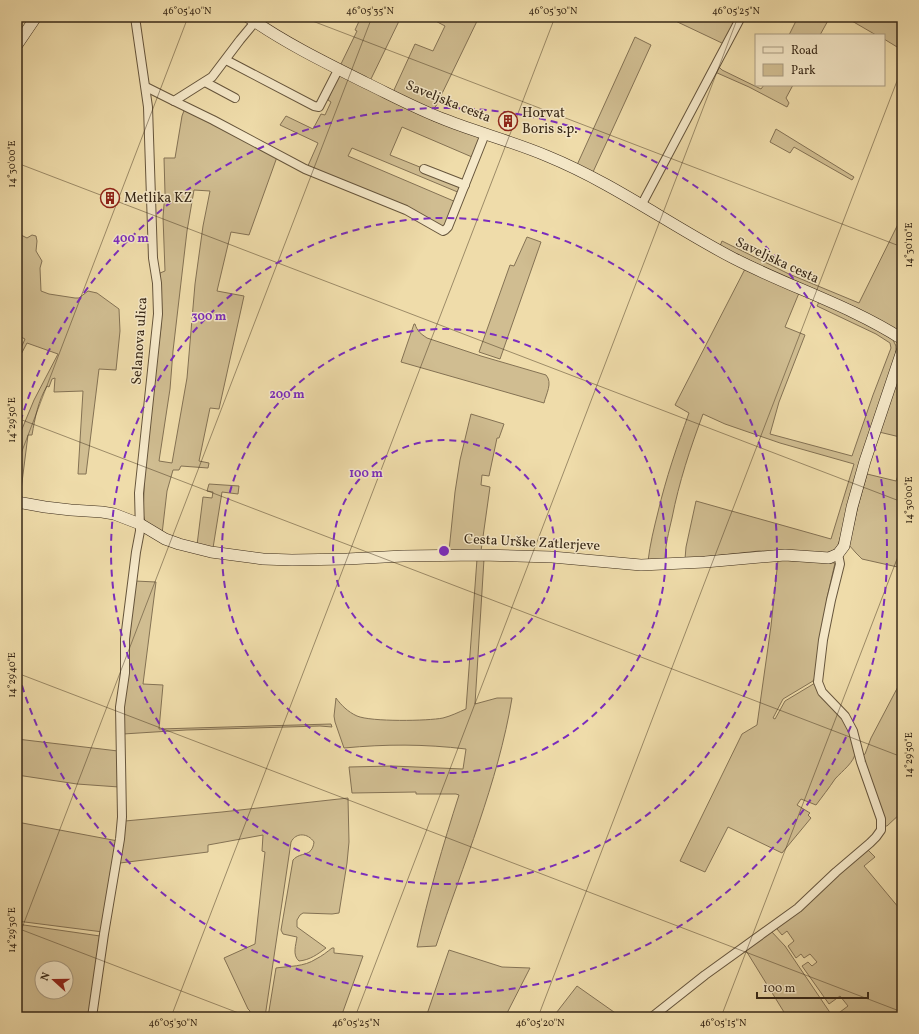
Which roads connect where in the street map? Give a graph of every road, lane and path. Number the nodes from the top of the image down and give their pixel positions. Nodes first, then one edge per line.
1 (36, 17) edge
2 (135, 17) edge
3 (741, 17) edge
4 (251, 20) edge
5 (17, 45) edge
6 (226, 60) junction
7 (338, 70) junction
8 (205, 82) junction
9 (146, 87) junction
10 (235, 98) dead end
11 (174, 101) junction
12 (485, 134) junction
13 (424, 169) dead end
14 (465, 185) junction
15 (642, 204) junction
16 (902, 339) edge
17 (902, 351) edge
18 (17, 502) edge
19 (140, 524) junction
20 (838, 554) junction
21 (92, 1017) edge
22 (652, 1017) edge

1 - 5 street
2 - 9 street, Selanova ulica
3 - 15 street
4 - 6 street
4 - 7 street, Saveljska cesta
6 - 7 street
6 - 8 street
7 - 12 street, Saveljska cesta
8 - 10 street
8 - 11 street
9 - 11 street
9 - 19 street, Selanova ulica
11 - 14 street
12 - 14 street
12 - 15 street, Saveljska cesta
13 - 14 street
15 - 16 street, Saveljska cesta
17 - 20 street
18 - 19 street, Cesta Urške Zatlerjeve
19 - 20 street, Cesta Urške Zatlerjeve
19 - 21 street, Selanova ulica
20 - 22 street

